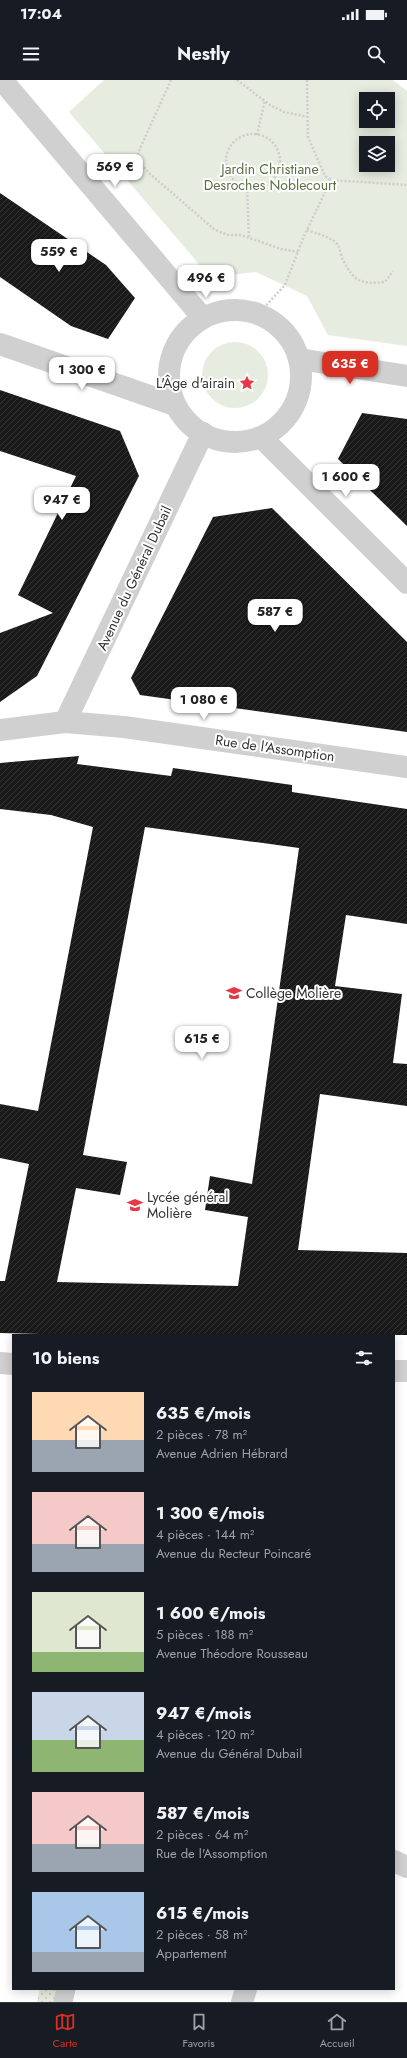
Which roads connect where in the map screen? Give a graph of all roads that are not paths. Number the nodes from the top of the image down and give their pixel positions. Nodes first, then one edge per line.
1 (2, 80) edge
2 (204, 318) junction
3 (0, 344) edge
4 (299, 359) junction
5 (407, 376) edge
6 (175, 405) junction
7 (203, 433) junction
8 (261, 436) junction
9 (407, 583) edge
10 (65, 722) junction
11 (0, 730) edge
12 (407, 767) edge
13 (0, 1363) edge
14 (12, 1364) edge
15 (395, 1371) edge
16 (407, 1371) edge
17 (395, 1861) edge
18 (407, 1867) edge
19 (66, 1990) edge
20 (246, 1990) edge
21 (63, 2002) edge
22 (242, 2002) edge

1 - 2 street
2 - 4 street
2 - 6 street
3 - 6 street
4 - 5 street
4 - 8 street
6 - 7 street
7 - 8 street
7 - 10 street, Avenue du Général Dubail
8 - 9 street
10 - 11 street, Rue de l'Assomption
10 - 12 street, Rue de l'Assomption
13 - 14 street
15 - 16 street
17 - 18 street
19 - 21 street
20 - 22 street

